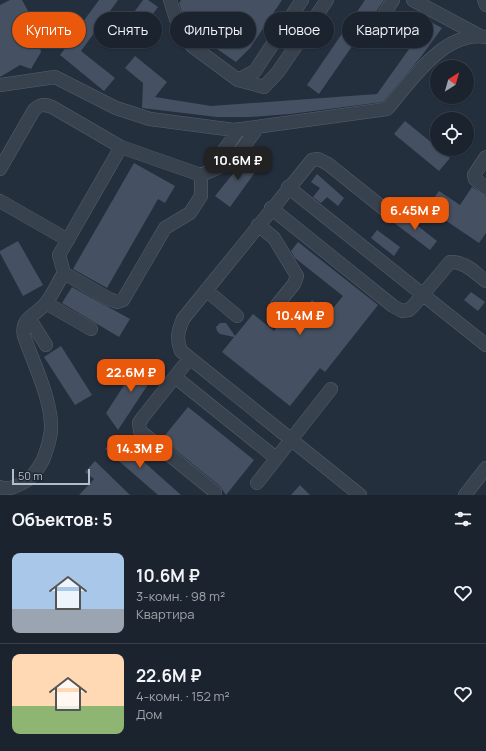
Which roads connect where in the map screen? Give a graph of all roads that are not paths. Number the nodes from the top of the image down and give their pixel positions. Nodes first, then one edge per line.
1 (170, 0) edge
2 (302, 0) edge
3 (327, 0) edge
4 (393, 0) edge
5 (413, 0) edge
6 (484, 0) edge
7 (486, 5) edge
8 (385, 12) edge
9 (483, 36) edge
10 (238, 80) junction
11 (0, 85) edge
12 (258, 126) junction
13 (239, 129) junction
14 (121, 147) junction
15 (486, 157) edge
16 (220, 166) junction
17 (0, 169) edge
18 (201, 175) junction
19 (288, 187) junction
20 (486, 188) edge
21 (0, 201) edge
22 (271, 208) junction
23 (388, 212) dead end
24 (258, 225) junction
25 (68, 240) junction
26 (64, 273) junction
27 (486, 281) edge
28 (206, 290) junction
29 (423, 295) junction
30 (46, 303) junction
31 (277, 305) dead end
32 (237, 316) dead end
33 (29, 318) junction
34 (91, 329) dead end
35 (46, 345) dead end
36 (486, 345) edge
37 (189, 359) junction
38 (175, 377) junction
39 (331, 389) dead end
40 (291, 440) junction
41 (276, 458) junction
42 (486, 468) edge
43 (256, 483) dead end
44 (0, 488) edge
45 (215, 492) dead end
46 (360, 495) edge
47 (465, 495) edge

1 - 10 street
2 - 10 street
3 - 10 street
4 - 8 street
5 - 9 street
6 - 7 street
9 - 12 street
11 - 13 street
12 - 13 street
12 - 16 street
13 - 16 street
14 - 17 street
14 - 18 street
14 - 25 street
15 - 20 street
16 - 18 street
18 - 26 street
19 - 22 street
19 - 23 street
19 - 29 street
21 - 25 street
22 - 24 street
22 - 29 street
24 - 28 street
24 - 31 street
25 - 26 street
26 - 30 street
27 - 29 street
28 - 32 street
28 - 37 street
29 - 36 street
30 - 33 street
30 - 34 street
33 - 35 street
33 - 44 street
37 - 38 street
37 - 40 street
38 - 41 street
38 - 45 street
39 - 40 street
40 - 41 street
40 - 46 street
41 - 43 street
42 - 47 street

